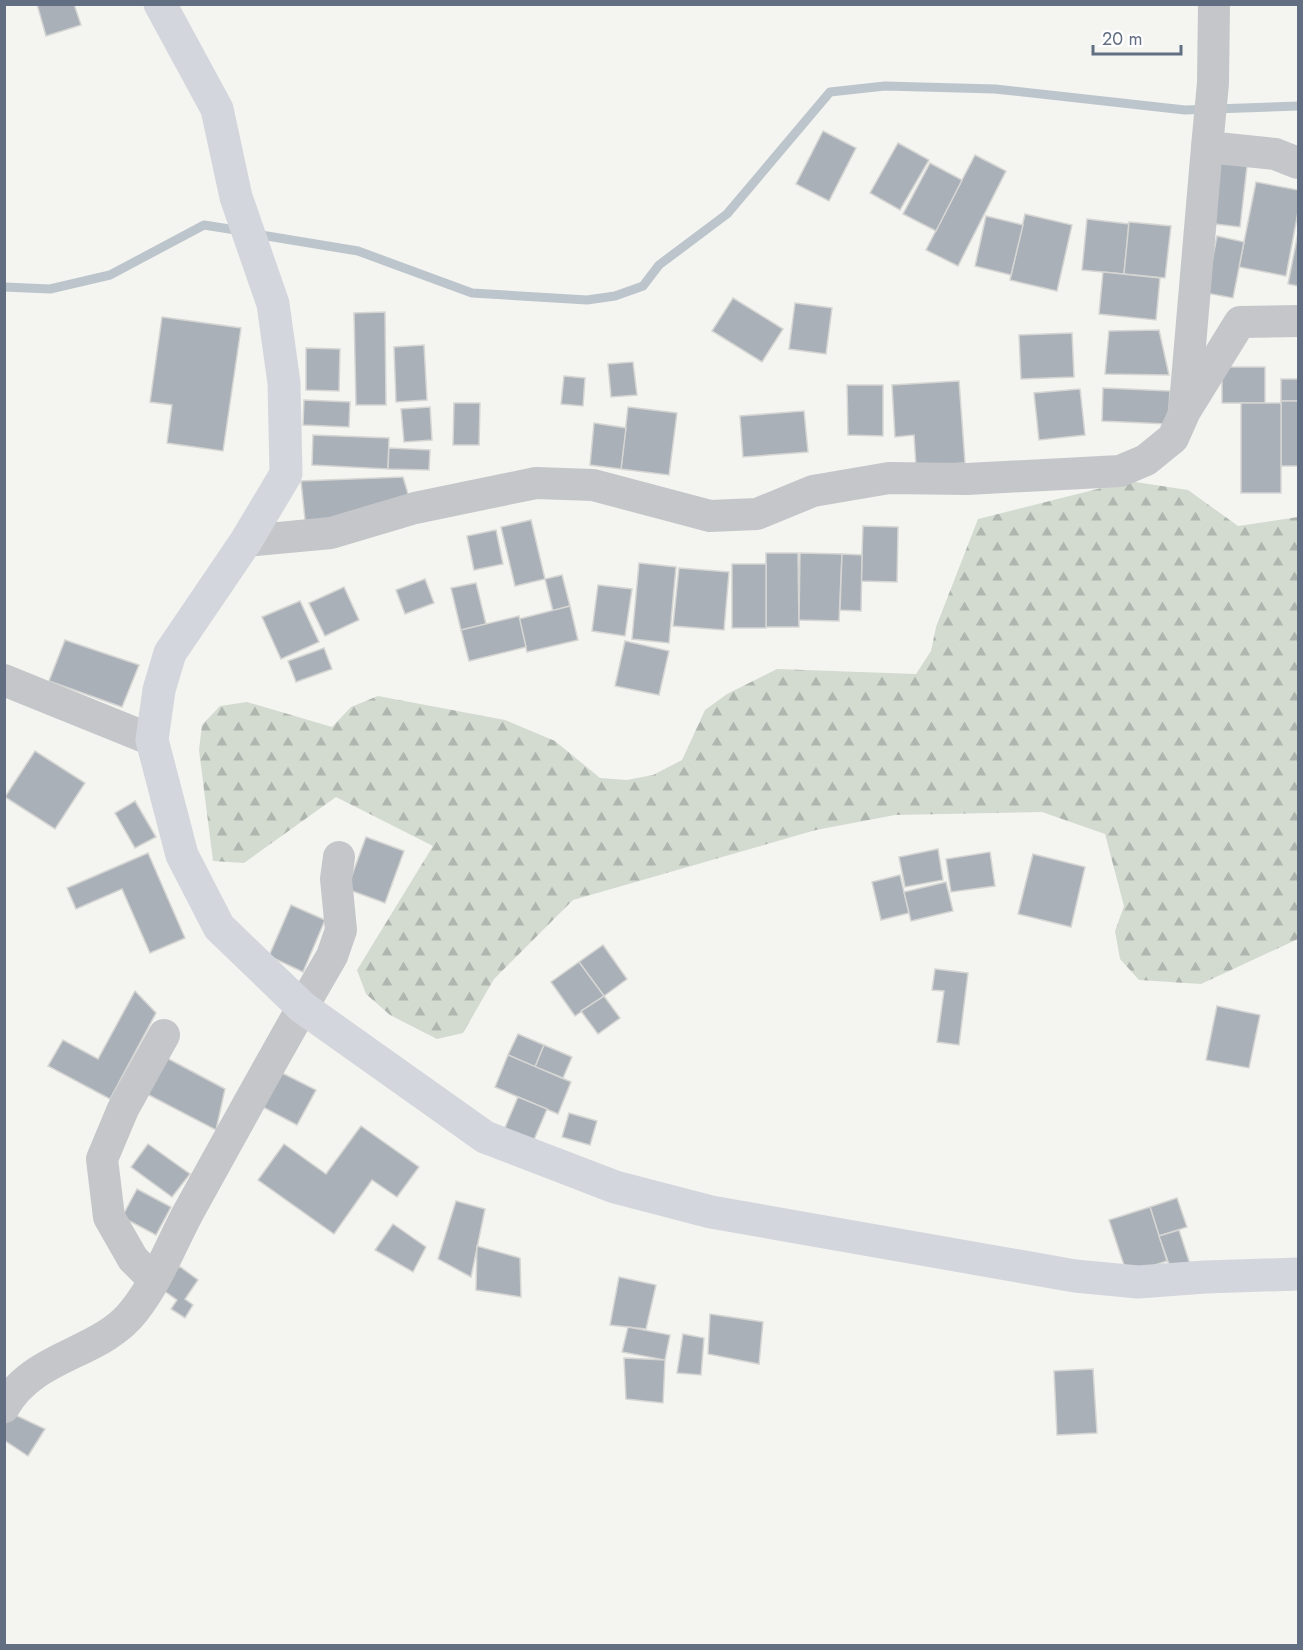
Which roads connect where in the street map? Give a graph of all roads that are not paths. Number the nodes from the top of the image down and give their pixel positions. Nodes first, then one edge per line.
1 (160, 4) edge
2 (1214, 4) edge
3 (1207, 140) junction
4 (1299, 163) edge
5 (1299, 321) edge
6 (1185, 411) junction
7 (246, 541) junction
8 (4, 680) edge
9 (152, 740) junction
10 (339, 857) dead end
11 (302, 1007) junction
12 (164, 1035) dead end
13 (1299, 1274) edge
14 (154, 1280) junction
15 (4, 1407) edge

1 - 7 main road
2 - 3 street
3 - 4 street
3 - 6 street
5 - 6 street
6 - 7 street
7 - 9 main road
8 - 9 street
9 - 11 main road
10 - 11 street
11 - 13 main road
11 - 14 street
12 - 14 street
14 - 15 street

